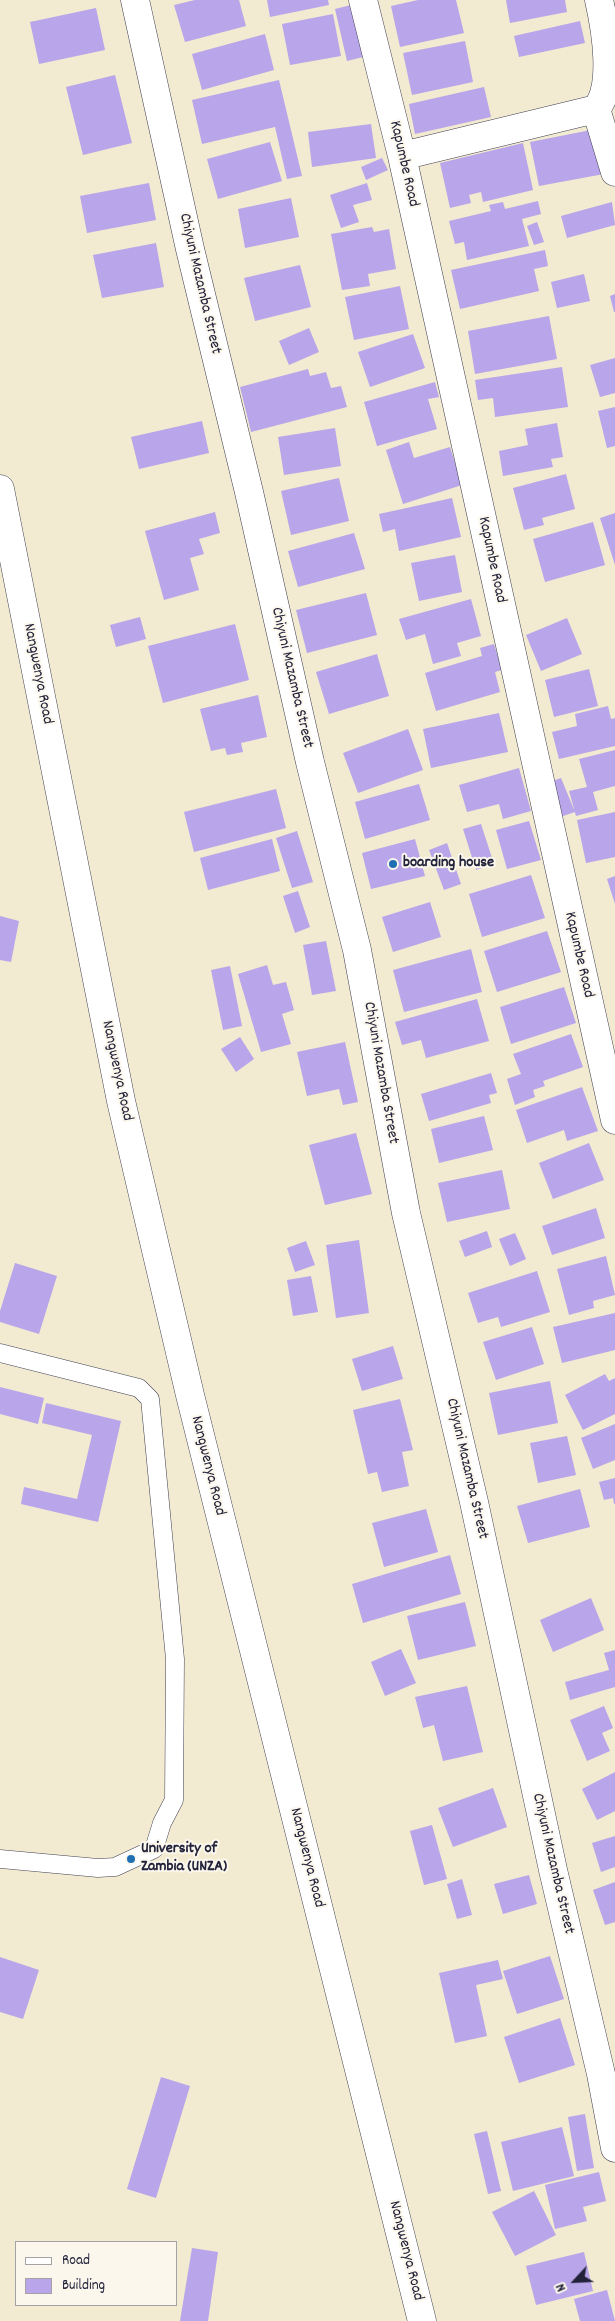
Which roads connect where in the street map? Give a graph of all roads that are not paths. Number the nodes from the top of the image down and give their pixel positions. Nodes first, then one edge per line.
1 (135, 0) edge
2 (363, 0) edge
3 (599, 0) edge
4 (596, 109) junction
5 (402, 156) junction
6 (615, 172) edge
7 (0, 489) edge
8 (0, 557) edge
9 (22, 603) junction
10 (615, 1120) edge
11 (0, 1353) edge
12 (0, 1859) edge
13 (615, 2148) edge
14 (422, 2321) edge

1 - 13 street, Chiyuni Mazamba Street
2 - 5 street, Kapumbe Road
3 - 4 street
4 - 5 street
4 - 6 street
5 - 10 street, Kapumbe Road
7 - 9 street, Nangwenya Road
8 - 9 street, Nangwenya Road
9 - 14 street, Nangwenya Road
11 - 12 lane

